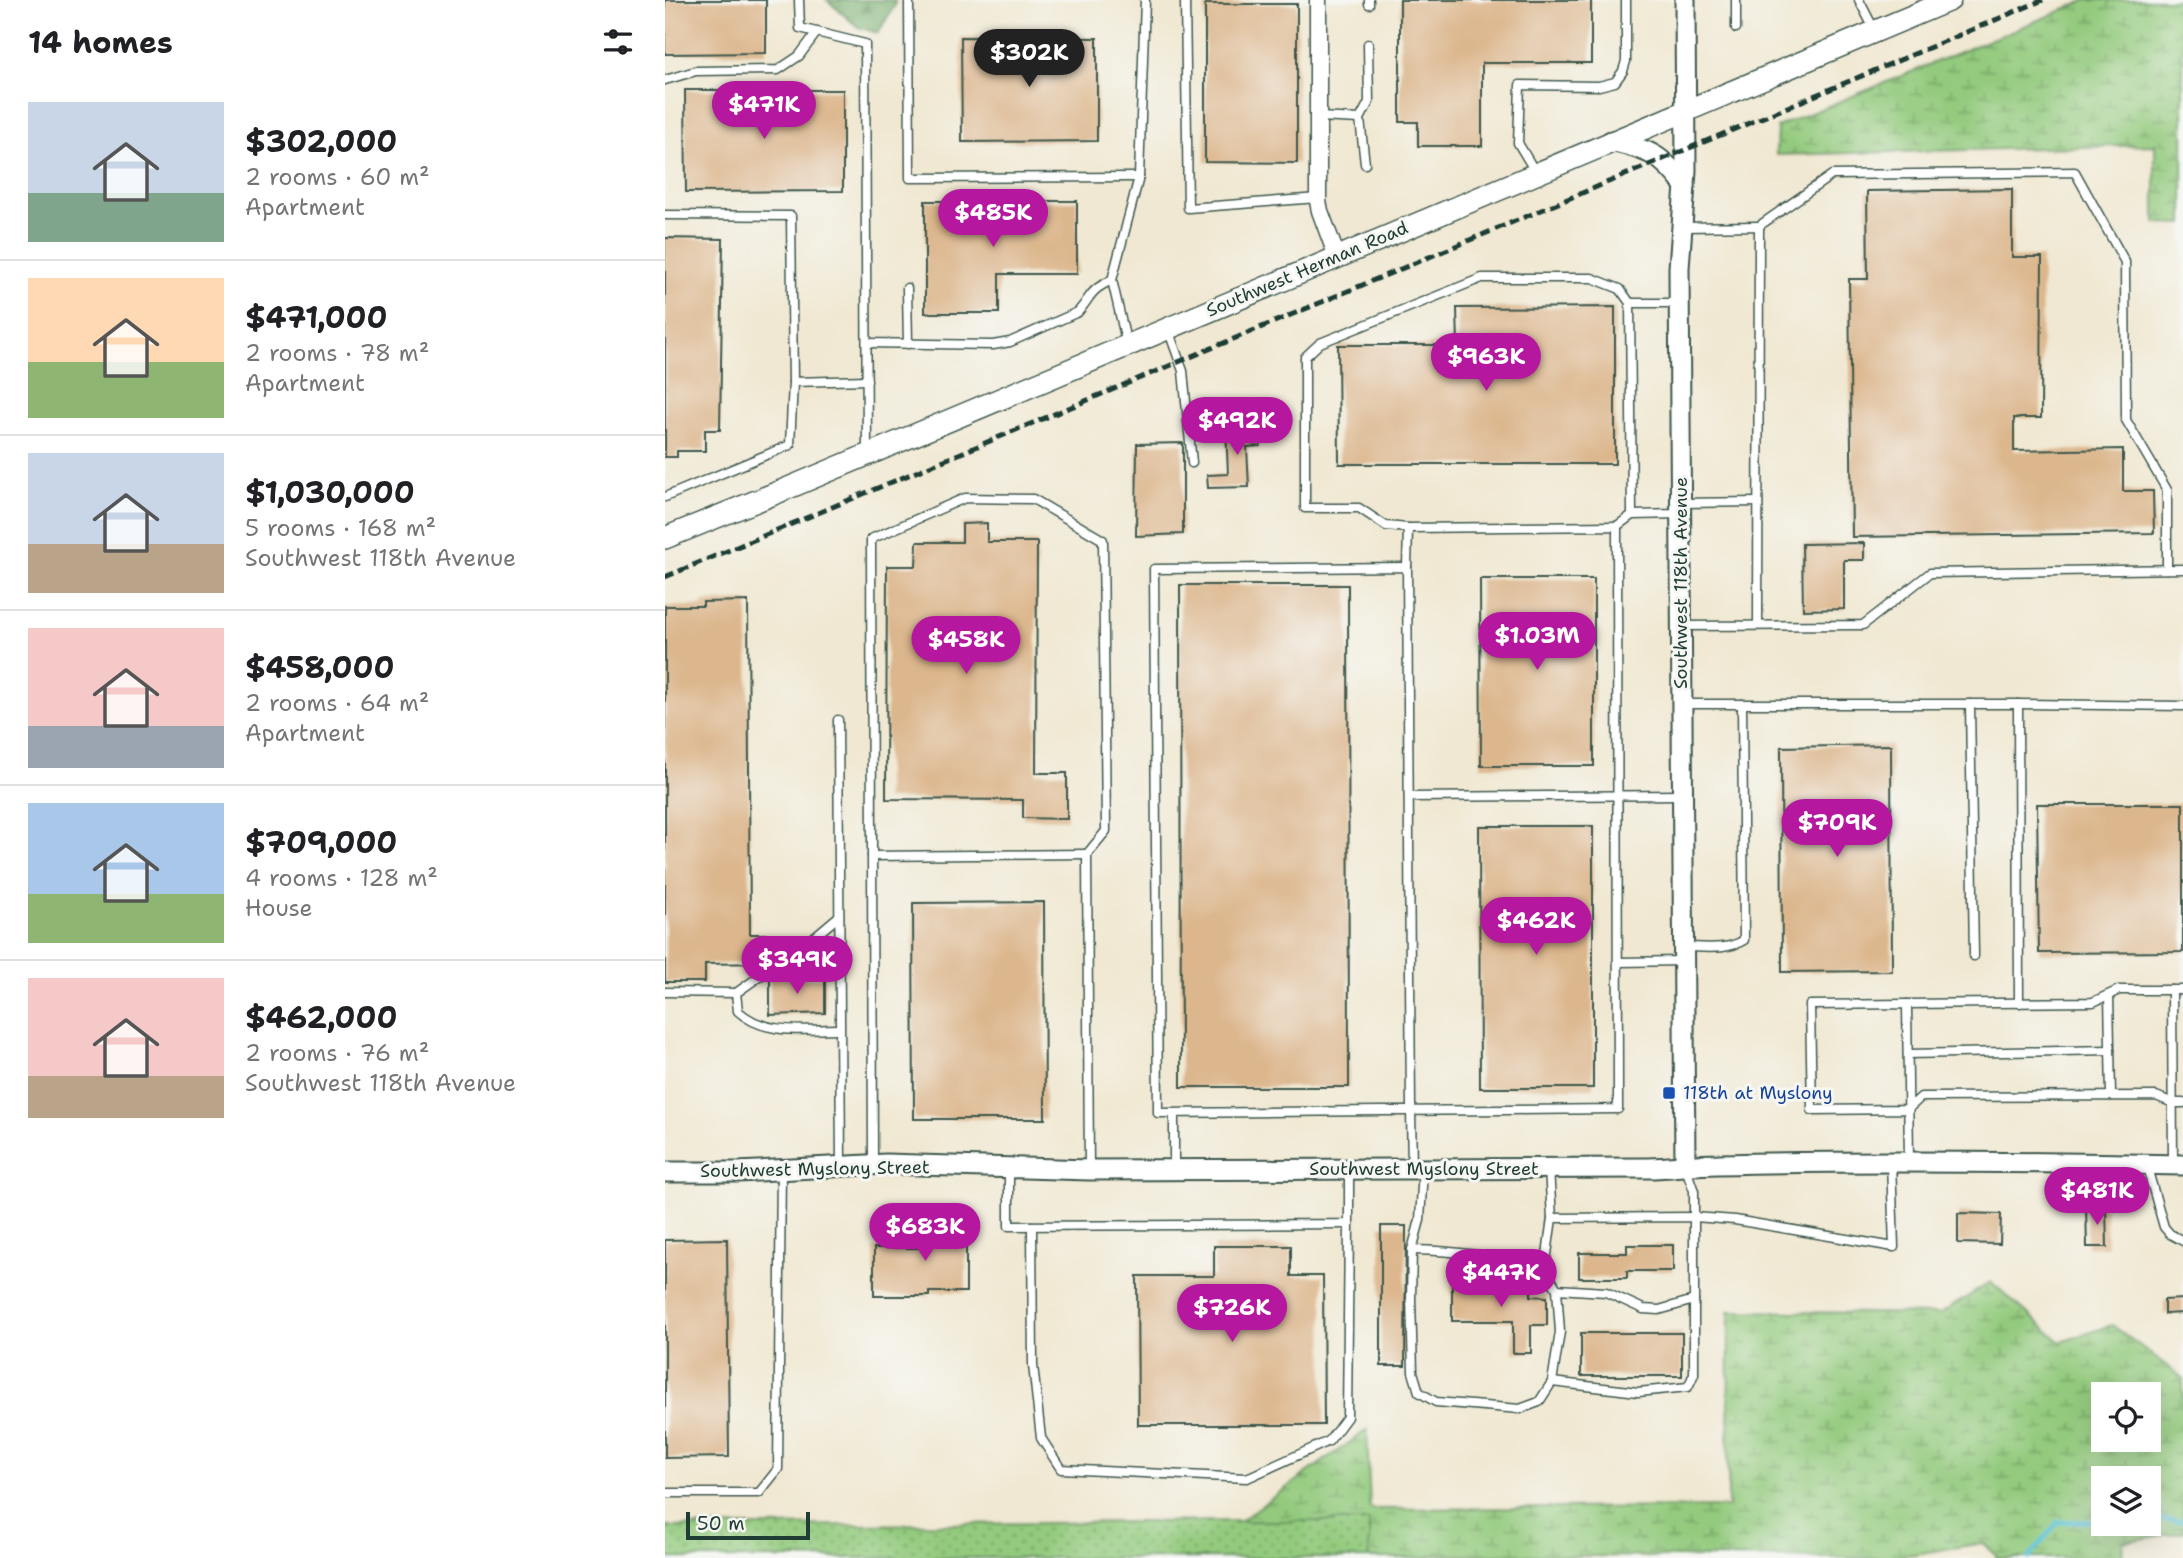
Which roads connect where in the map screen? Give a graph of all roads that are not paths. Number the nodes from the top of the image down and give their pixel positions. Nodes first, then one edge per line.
1 (799, 0) edge
2 (909, 0) edge
3 (1145, 0) edge
4 (1185, 0) edge
5 (1318, 0) edge
6 (1626, 0) edge
7 (1685, 0) edge
8 (1736, 0) edge
9 (1859, 0) edge
10 (1949, 0) edge
11 (1736, 28) dead end
12 (1875, 31) junction
13 (817, 32) junction
14 (1368, 44) dead end
15 (665, 80) edge
16 (1686, 111) junction
17 (1318, 117) junction
18 (1360, 119) junction
19 (1611, 141) junction
20 (1365, 164) dead end
21 (1536, 173) junction
22 (1139, 177) junction
23 (1685, 186) junction
24 (1318, 198) junction
25 (665, 215) edge
26 (1759, 226) junction
27 (1682, 227) junction
28 (1337, 257) junction
29 (1112, 280) junction
30 (908, 288) dead end
31 (1630, 303) junction
32 (1679, 303) junction
33 (1167, 328) junction
34 (867, 343) junction
35 (908, 344) junction
36 (1127, 345) junction
37 (867, 380) junction
38 (793, 382) junction
39 (867, 456) junction
40 (1192, 463) dead end
41 (665, 497) edge
42 (1758, 502) junction
43 (1680, 508) junction
44 (1632, 514) junction
45 (1617, 526) junction
46 (1408, 528) junction
47 (665, 538) edge
48 (1407, 567) junction
49 (2167, 569) junction
50 (2183, 569) edge
51 (1758, 625) junction
52 (1681, 626) junction
53 (1681, 704) junction
54 (1742, 704) junction
55 (1971, 704) junction
56 (2018, 704) junction
57 (2183, 706) edge
58 (838, 720) dead end
59 (1617, 795) junction
60 (1682, 795) junction
61 (1409, 797) junction
62 (1087, 855) junction
63 (872, 856) junction
64 (839, 916) junction
65 (1683, 954) junction
66 (1974, 956) dead end
67 (1618, 962) junction
68 (2172, 990) junction
69 (2183, 990) edge
70 (665, 992) edge
71 (736, 993) junction
72 (2109, 995) junction
73 (2019, 1003) junction
74 (1907, 1004) junction
75 (839, 1029) junction
76 (2110, 1050) junction
77 (1908, 1054) junction
78 (2111, 1096) junction
79 (2173, 1103) junction
80 (2183, 1103) edge
81 (1908, 1109) junction
82 (1411, 1110) junction
83 (1174, 1113) junction
84 (1900, 1162) junction
85 (2146, 1164) junction
86 (873, 1165) junction
87 (2178, 1165) edge
88 (841, 1166) junction
89 (1685, 1166) junction
90 (1009, 1167) junction
91 (781, 1169) junction
92 (1349, 1169) junction
93 (1417, 1169) junction
94 (1549, 1169) junction
95 (1089, 1170) junction
96 (1174, 1170) junction
97 (665, 1172) edge
98 (1693, 1217) junction
99 (1552, 1218) junction
100 (1349, 1224) junction
101 (1032, 1226) junction
102 (2183, 1241) edge
103 (1412, 1250) junction
104 (1545, 1269) junction
105 (1557, 1289) junction
106 (1694, 1300) junction
107 (1552, 1382) junction
108 (665, 1493) edge

1 - 13 lane
2 - 22 lane
3 - 22 lane
4 - 24 lane
5 - 17 street
6 - 21 lane
7 - 16 street, Southwest 118th Avenue
8 - 11 lane
9 - 12 lane
10 - 12 main road, Southwest Herman Road
12 - 16 main road, Southwest Herman Road
13 - 15 lane
13 - 34 lane
14 - 18 lane
16 - 19 main road, Southwest Herman Road
16 - 23 street, Southwest 118th Avenue
17 - 18 lane
17 - 24 street
18 - 20 lane
19 - 21 main road, Southwest Herman Road
19 - 23 street
21 - 28 main road, Southwest Herman Road
22 - 29 lane
23 - 27 street, Southwest 118th Avenue
24 - 28 street
25 - 38 lane
26 - 27 lane
26 - 42 lane
26 - 49 lane
27 - 32 street, Southwest 118th Avenue
28 - 33 main road, Southwest Herman Road
29 - 35 lane
29 - 36 lane
30 - 35 lane
31 - 32 lane
31 - 44 lane
31 - 46 lane
32 - 43 street, Southwest 118th Avenue
33 - 36 main road, Southwest Herman Road
33 - 40 lane
34 - 35 lane
34 - 37 lane
36 - 39 main road, Southwest Herman Road
37 - 38 lane
37 - 39 lane
38 - 41 lane
39 - 47 main road, Southwest Herman Road
42 - 43 lane
42 - 51 lane
43 - 44 lane
43 - 52 street, Southwest 118th Avenue
44 - 45 lane
45 - 46 lane
45 - 59 lane
46 - 48 lane
48 - 61 lane
48 - 83 lane
49 - 50 lane
49 - 51 lane
51 - 52 lane
52 - 53 street, Southwest 118th Avenue
53 - 54 lane
53 - 60 street, Southwest 118th Avenue
54 - 55 lane
54 - 65 lane
55 - 56 lane
55 - 66 lane
56 - 57 lane
56 - 73 lane
58 - 64 lane
59 - 60 lane
59 - 61 lane
59 - 67 lane
60 - 65 street, Southwest 118th Avenue
61 - 82 lane
62 - 63 lane
62 - 63 lane
62 - 95 lane
63 - 86 lane
64 - 71 lane
64 - 75 lane
65 - 67 lane
65 - 89 street, Southwest 118th Avenue
67 - 82 lane
68 - 69 lane
68 - 72 lane
68 - 79 lane
70 - 71 lane
71 - 75 lane
72 - 73 lane
72 - 76 lane
73 - 74 lane
74 - 77 lane
74 - 81 lane
75 - 88 lane
76 - 77 lane
76 - 78 lane
77 - 81 lane
78 - 79 lane
78 - 81 lane
79 - 80 lane
79 - 87 lane
81 - 84 lane
82 - 83 lane
82 - 93 lane
83 - 96 lane
84 - 85 street, Southwest Myslony Street
84 - 89 street, Southwest Myslony Street
84 - 98 lane
85 - 87 street, Southwest Myslony Street
85 - 102 lane
86 - 88 street, Southwest Myslony Street
86 - 90 street, Southwest Myslony Street
88 - 91 street, Southwest Myslony Street
89 - 94 street, Southwest Myslony Street
89 - 98 lane
90 - 95 street, Southwest Myslony Street
90 - 101 lane
91 - 97 street, Southwest Myslony Street
91 - 108 lane
92 - 93 street, Southwest Myslony Street
92 - 96 street, Southwest Myslony Street
92 - 100 lane
93 - 94 street, Southwest Myslony Street
93 - 103 lane
94 - 99 lane
95 - 96 street, Southwest Myslony Street
98 - 99 lane
98 - 106 lane
99 - 104 lane
100 - 101 lane
100 - 101 lane
103 - 104 lane
103 - 107 lane
104 - 105 lane
105 - 106 lane
105 - 107 lane
106 - 107 lane

